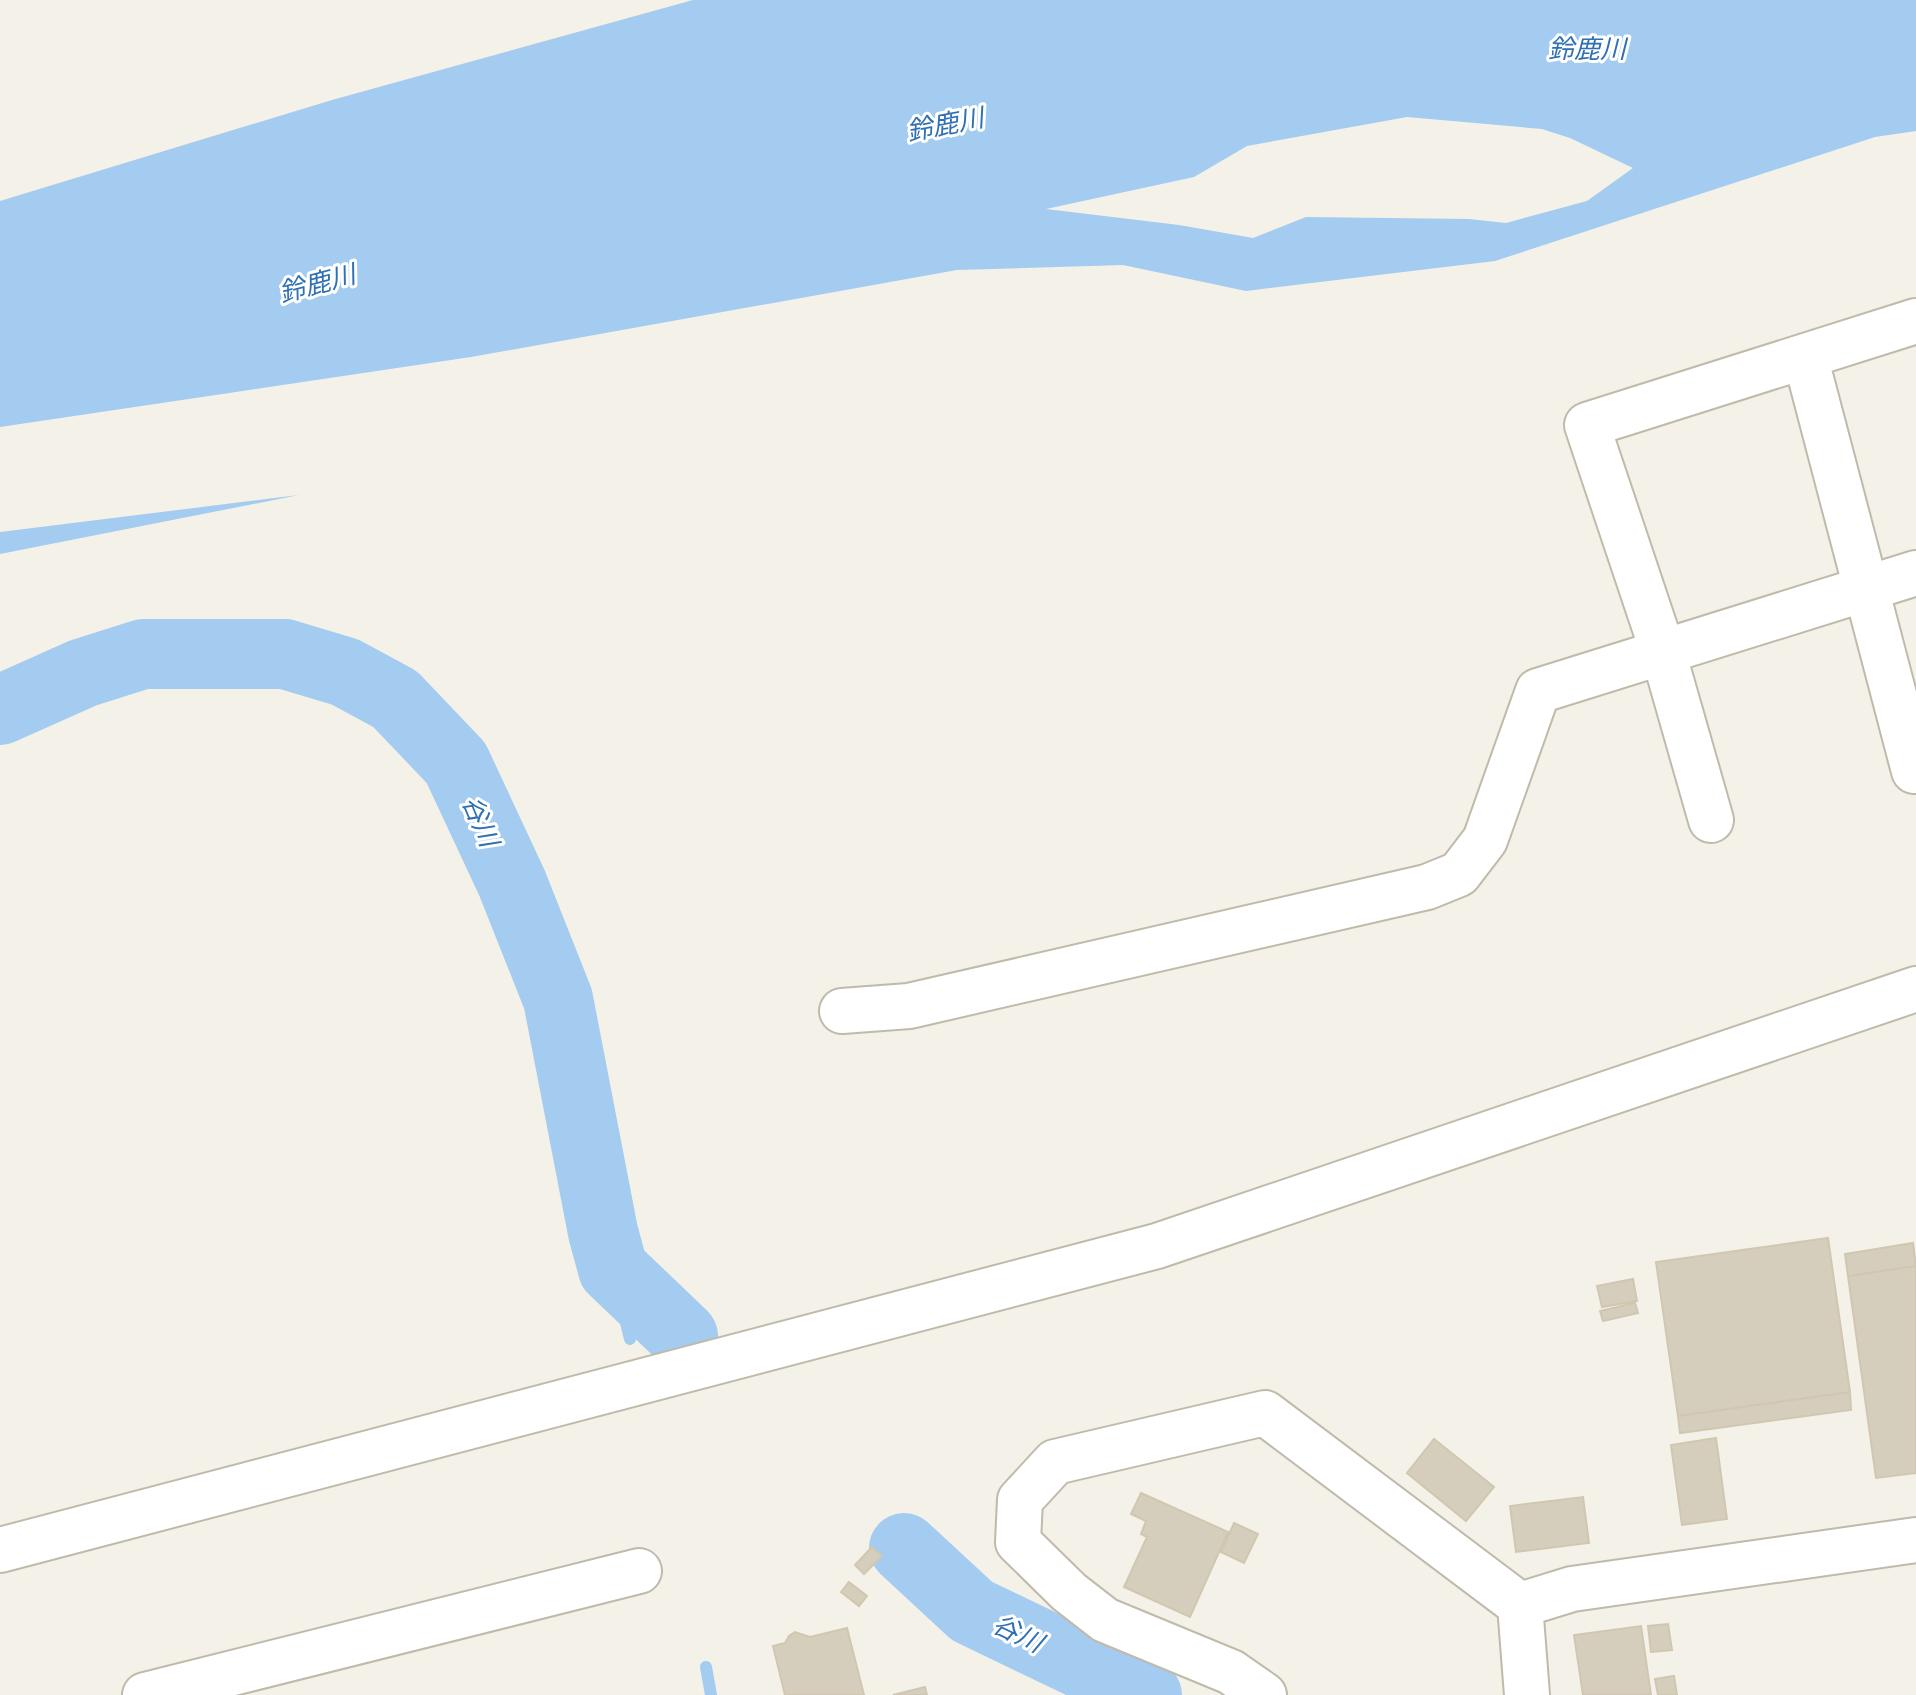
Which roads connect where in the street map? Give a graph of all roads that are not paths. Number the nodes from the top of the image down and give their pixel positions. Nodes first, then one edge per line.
1 (1916, 321) edge
2 (1805, 356) junction
3 (1916, 573) edge
4 (1866, 589) junction
5 (1663, 652) junction
6 (1914, 771) dead end
7 (1711, 820) dead end
8 (1916, 989) edge
9 (842, 1011) dead end
10 (1916, 1540) edge
11 (0, 1550) edge
12 (639, 1571) dead end
13 (1520, 1605) junction
14 (145, 1695) edge
15 (1264, 1695) edge
16 (1527, 1695) edge

1 - 2 street
2 - 4 street
2 - 5 street
3 - 4 street
4 - 5 street
4 - 6 street
5 - 7 street
5 - 9 street
8 - 11 street
10 - 13 street
12 - 14 street
13 - 15 street
13 - 16 street

